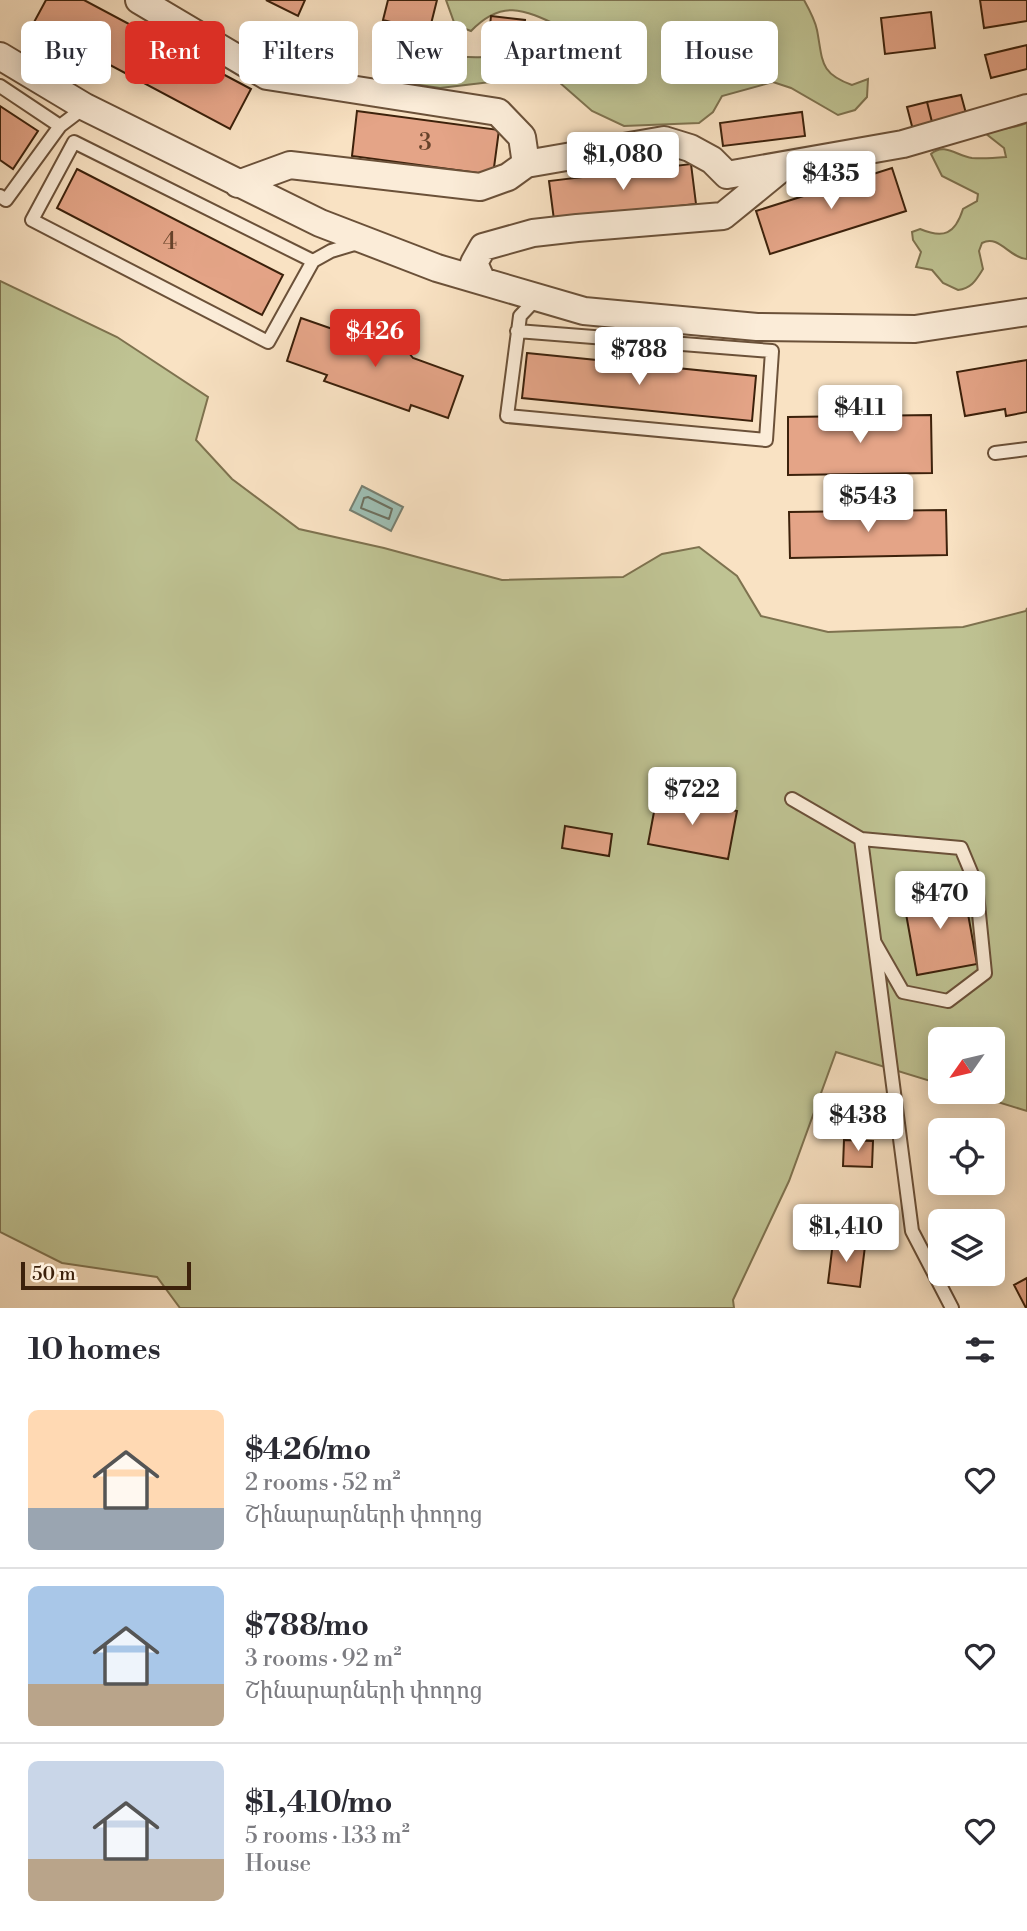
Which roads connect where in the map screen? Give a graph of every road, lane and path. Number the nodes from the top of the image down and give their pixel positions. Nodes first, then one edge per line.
1 (139, 0) edge
2 (0, 56) edge
3 (0, 86) edge
4 (85, 107) junction
5 (1027, 108) edge
6 (60, 126) junction
7 (526, 164) junction
8 (785, 166) junction
9 (239, 184) junction
10 (0, 196) edge
11 (366, 241) junction
12 (313, 261) junction
13 (482, 281) junction
14 (538, 297) junction
15 (1027, 312) edge
16 (517, 331) junction
17 (1027, 449) edge
18 (995, 453) dead end
19 (792, 799) dead end
20 (861, 839) junction
21 (872, 937) junction
22 (952, 1308) edge

1 - 7 street
2 - 4 street
3 - 6 lane
4 - 6 lane
4 - 9 street
5 - 8 street
6 - 10 lane
7 - 8 street
7 - 9 street
8 - 13 street
9 - 11 street
11 - 12 lane
11 - 13 street
12 - 12 lane
13 - 14 street
14 - 15 street
14 - 16 lane
16 - 16 lane
17 - 18 lane
19 - 20 lane
20 - 21 lane
20 - 21 lane
21 - 22 lane

